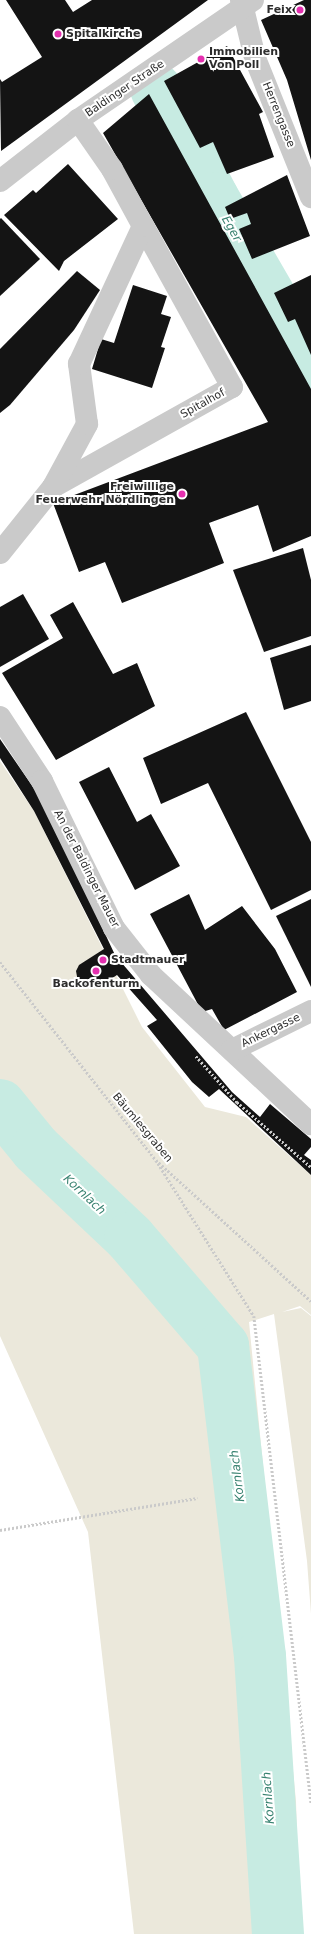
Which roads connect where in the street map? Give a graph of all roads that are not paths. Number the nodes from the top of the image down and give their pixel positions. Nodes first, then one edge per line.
1 (246, 3) edge
2 (78, 120) junction
3 (0, 181) edge
4 (311, 197) edge
5 (143, 226) junction
6 (53, 487) junction
7 (0, 553) edge
8 (0, 717) edge
9 (311, 1011) edge
10 (232, 1050) junction
11 (311, 1124) edge

1 - 2 street, Baldinger Straße
1 - 4 street, Herrengasse
2 - 3 street, Baldinger Straße
2 - 5 street, Spitalhof
5 - 6 street, Spitalhof
5 - 6 street, Spitalhof
6 - 7 street, Spitalhof
8 - 10 street, An der Baldinger Mauer
9 - 10 street, Ankergasse
10 - 11 street, An der Baldinger Mauer

